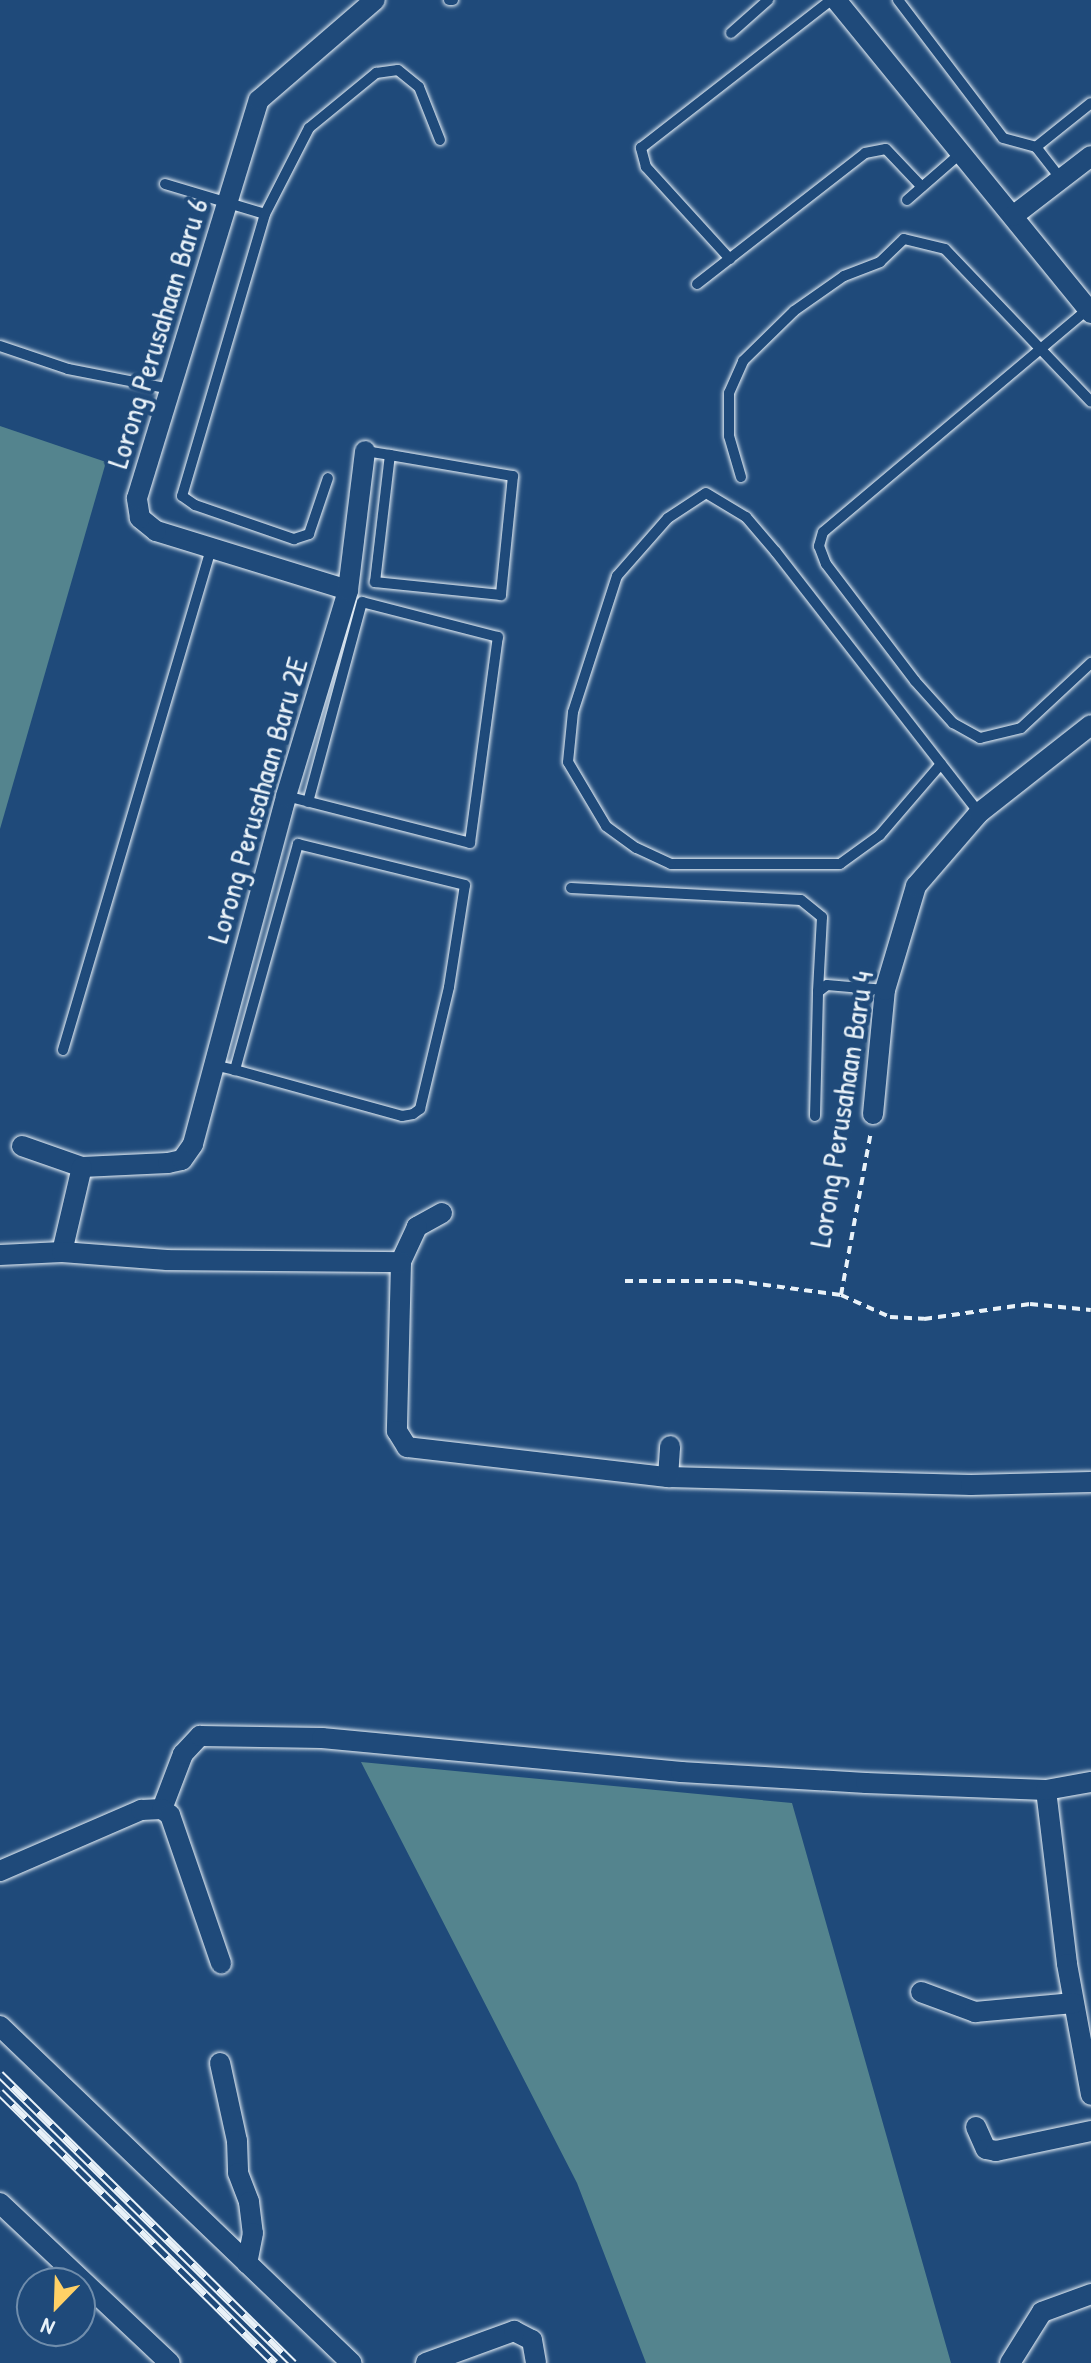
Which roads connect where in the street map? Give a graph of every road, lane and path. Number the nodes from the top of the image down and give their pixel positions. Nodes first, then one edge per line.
1 (375, 0) edge
2 (768, 0) edge
3 (833, 0) edge
4 (898, 0) edge
5 (731, 33) dead end
6 (1091, 103) edge
7 (440, 140) dead end
8 (1036, 147) junction
9 (960, 154) junction
10 (1091, 156) edge
11 (1061, 179) junction
12 (165, 184) dead end
13 (922, 187) junction
14 (907, 200) dead end
15 (229, 204) junction
16 (265, 214) junction
17 (1013, 216) junction
18 (730, 259) junction
19 (697, 284) dead end
20 (1089, 311) edge
21 (0, 346) edge
22 (1039, 347) junction
23 (171, 389) junction
24 (1091, 402) edge
25 (365, 451) joint
26 (390, 455) junction
27 (741, 477) dead end
28 (328, 478) dead end
29 (211, 549) junction
30 (348, 590) junction
31 (1091, 663) edge
32 (1091, 725) edge
33 (941, 764) junction
34 (286, 796) junction
35 (308, 802) junction
36 (979, 813) junction
37 (571, 888) dead end
38 (885, 990) junction
39 (818, 992) junction
40 (63, 1050) dead end
41 (225, 1068) junction
42 (873, 1114) joint
43 (815, 1116) dead end
44 (22, 1146) dead end
45 (82, 1167) junction
46 (442, 1213) dead end
47 (62, 1252) junction
48 (0, 1255) edge
49 (401, 1262) junction
50 (625, 1281) dead end
51 (841, 1295) junction
52 (1091, 1310) edge
53 (670, 1446) dead end
54 (668, 1477) junction
55 (1091, 1482) edge
56 (1091, 1782) edge
57 (1046, 1790) junction
58 (162, 1809) junction
59 (0, 1871) edge
60 (221, 1963) dead end
61 (921, 1992) dead end
62 (1074, 2003) junction
63 (0, 2026) edge
64 (220, 2063) dead end
65 (1091, 2095) edge
66 (976, 2127) dead end
67 (1091, 2131) edge
68 (0, 2203) edge
69 (247, 2263) junction
70 (1091, 2294) edge
71 (170, 2363) edge
72 (351, 2363) edge
73 (426, 2363) edge
74 (536, 2363) edge
75 (1010, 2363) edge

1 - 15 street, Lorong Perusahaan Baru 6
2 - 5 lane
3 - 9 street
3 - 18 lane
4 - 8 lane
6 - 8 lane
7 - 16 lane
8 - 11 lane
9 - 13 lane
9 - 17 street
10 - 11 street
11 - 17 street
12 - 15 lane
13 - 14 lane
13 - 18 lane
15 - 16 lane
15 - 23 street, Lorong Perusahaan Baru 6
16 - 28 lane
17 - 20 street
18 - 19 lane
20 - 22 lane
21 - 23 lane
22 - 24 lane
22 - 27 lane
22 - 31 lane
23 - 29 street, Lorong Perusahaan Baru 6
25 - 26 lane
25 - 30 street, Lorong Perusahaan Baru 2E
26 - 26 lane
29 - 30 street, Lorong Perusahaan Baru 6
29 - 40 lane
30 - 34 street, Lorong Perusahaan Baru 2E
32 - 36 street, Lorong Perusahaan Baru 4
33 - 33 lane
33 - 36 lane
34 - 35 lane
34 - 41 street, Lorong Perusahaan Baru 2E
35 - 35 lane
36 - 38 street, Lorong Perusahaan Baru 4
37 - 39 lane
38 - 39 lane
38 - 42 street, Lorong Perusahaan Baru 4
39 - 43 lane
41 - 41 lane
41 - 45 street, Lorong Perusahaan Baru 2E
42 - 51 path, Lorong Perusahaan Baru 4
44 - 45 street
45 - 47 street
46 - 49 street
47 - 48 street
47 - 49 street
49 - 54 street
50 - 51 path
51 - 52 path
53 - 54 street
54 - 55 street
56 - 57 street
57 - 58 street
57 - 62 street
58 - 59 street
58 - 60 street
61 - 62 street
62 - 65 street
63 - 69 street
64 - 69 street
66 - 67 street
68 - 71 street
69 - 72 street
70 - 75 street
73 - 74 street

